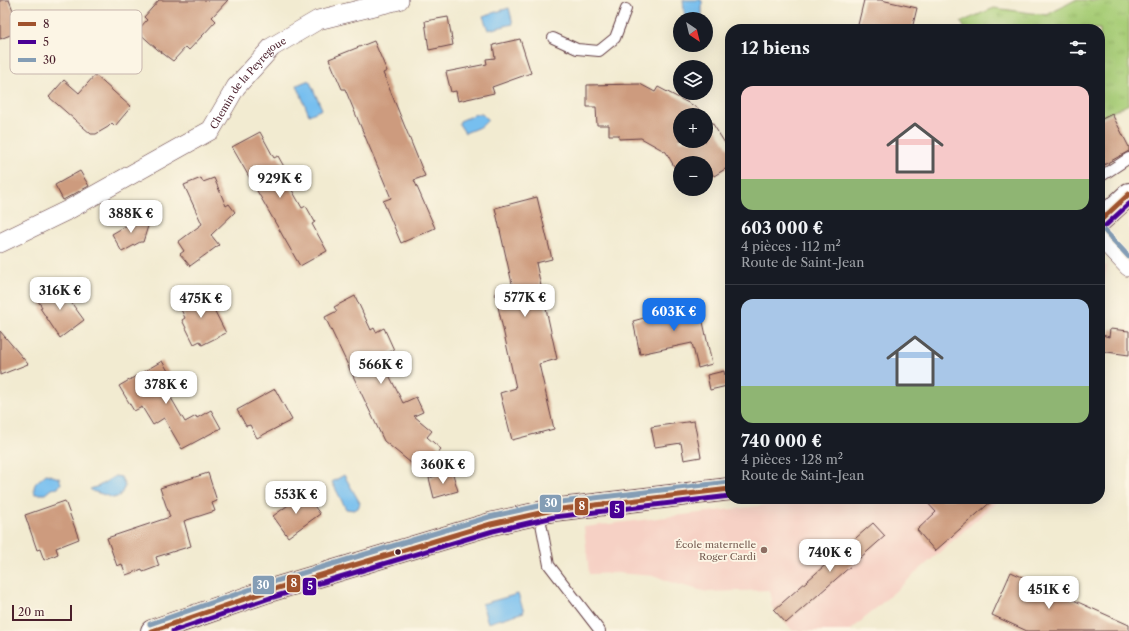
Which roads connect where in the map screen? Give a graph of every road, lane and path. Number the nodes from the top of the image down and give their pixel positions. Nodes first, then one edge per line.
1 (399, 0) edge
2 (626, 9) dead end
3 (553, 38) dead end
4 (1129, 158) edge
5 (1105, 174) edge
6 (1127, 199) edge
7 (1105, 217) edge
8 (1105, 241) edge
9 (0, 243) edge
10 (1129, 267) edge
11 (725, 489) edge
12 (540, 513) junction
13 (152, 631) edge
14 (600, 631) edge

1 - 9 street, Chemin de la Peyregoue
2 - 3 lane
4 - 5 lane
6 - 7 street
8 - 10 street
11 - 12 street
12 - 13 street
12 - 14 lane

